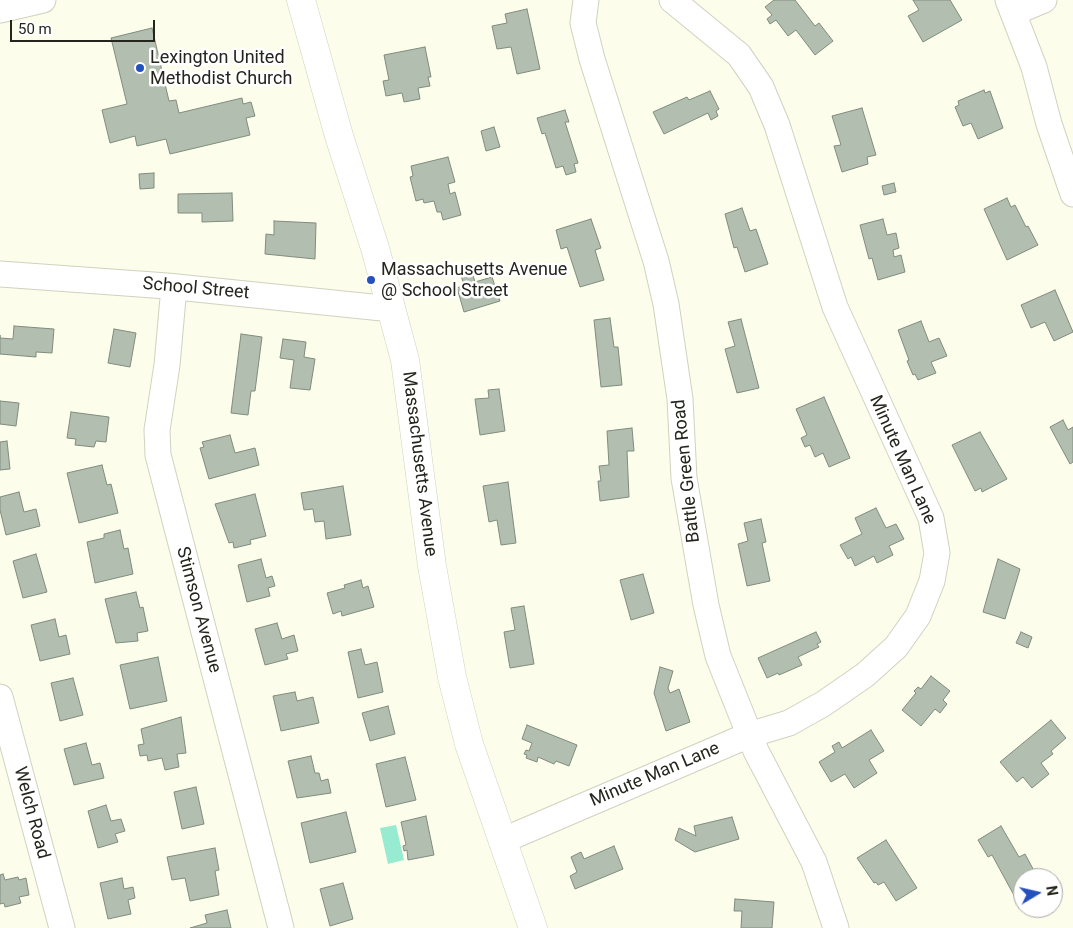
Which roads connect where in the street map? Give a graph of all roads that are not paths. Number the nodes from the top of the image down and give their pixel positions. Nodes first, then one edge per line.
1 (43, 0) edge
2 (301, 0) edge
3 (586, 0) edge
4 (672, 0) edge
5 (1044, 0) edge
6 (1011, 7) edge
7 (0, 10) edge
8 (1073, 194) edge
9 (0, 274) edge
10 (174, 287) junction
11 (392, 309) junction
12 (0, 697) edge
13 (749, 735) junction
14 (504, 840) junction
15 (62, 928) edge
16 (281, 928) edge
17 (533, 928) edge
18 (836, 928) edge

1 - 7 street
2 - 11 main road, Massachusetts Avenue
3 - 13 street, Battle Green Road
4 - 13 street, Minute Man Lane
5 - 6 street
6 - 8 street
9 - 10 street, School Street
10 - 11 street, School Street
10 - 16 street, Stimson Avenue
11 - 14 main road, Massachusetts Avenue
12 - 15 street, Welch Road
13 - 14 street, Minute Man Lane
13 - 18 street, Battle Green Road
14 - 17 main road, Massachusetts Avenue

